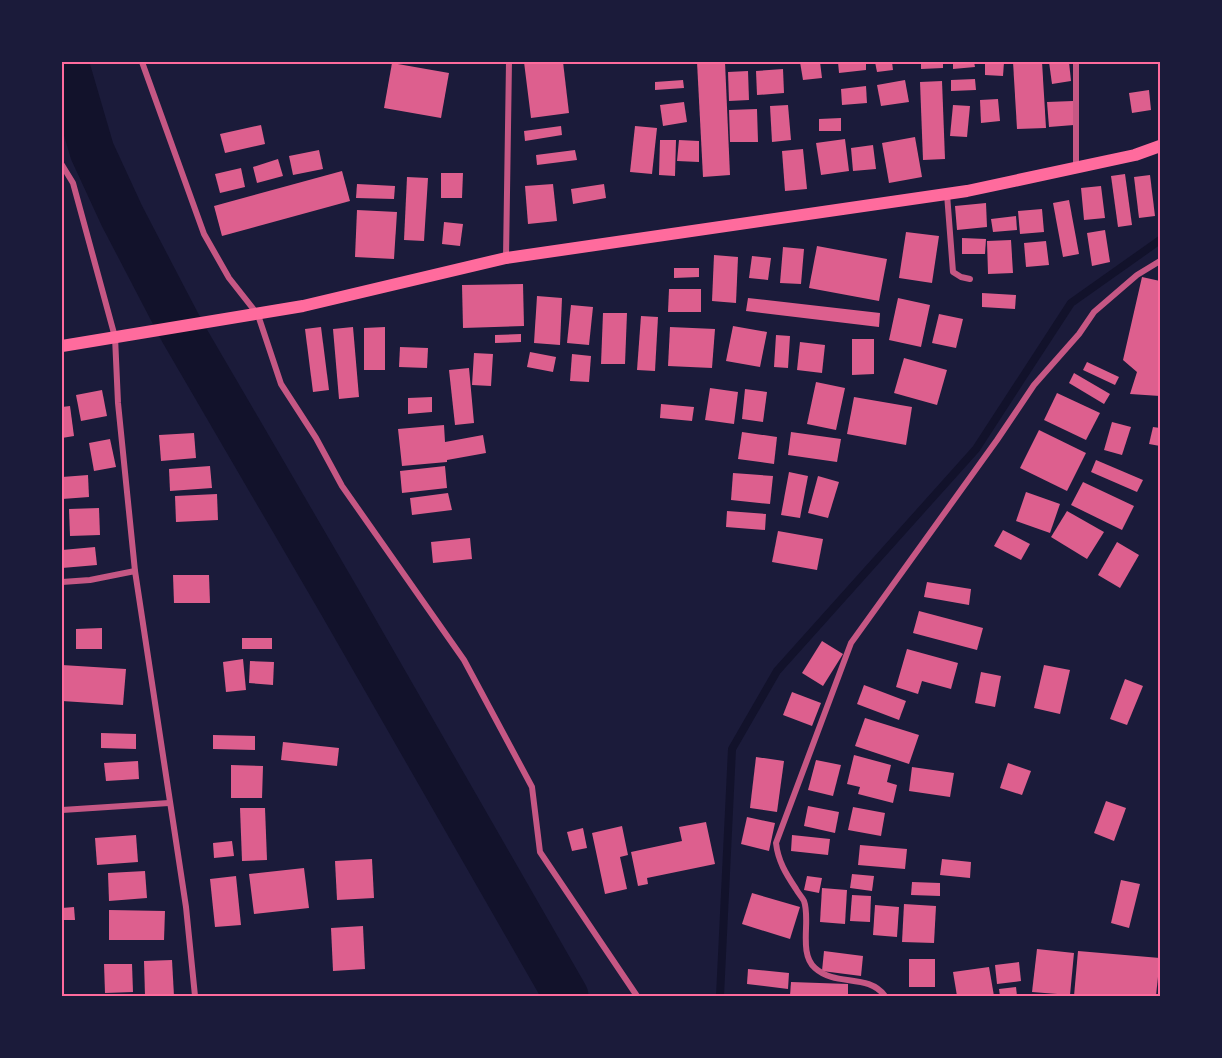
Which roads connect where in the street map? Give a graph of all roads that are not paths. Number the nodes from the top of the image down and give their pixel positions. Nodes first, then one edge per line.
1 (142, 62) edge
2 (509, 62) edge
3 (1076, 62) edge
4 (1161, 146) edge
5 (62, 165) edge
6 (1076, 166) junction
7 (947, 194) junction
8 (506, 258) junction
9 (1161, 261) edge
10 (970, 279) dead end
11 (258, 315) junction
12 (115, 337) junction
13 (62, 346) edge
14 (135, 571) junction
15 (62, 582) edge
16 (170, 803) junction
17 (62, 810) edge
18 (195, 996) edge
19 (637, 996) edge
20 (885, 996) edge

1 - 11 street
2 - 8 street
3 - 6 street
4 - 6 main road
5 - 12 street
6 - 7 main road
7 - 8 main road
7 - 10 street
8 - 11 main road
9 - 20 street
11 - 12 main road
11 - 19 street
12 - 13 main road
12 - 14 street
14 - 15 street
14 - 16 street
16 - 17 street
16 - 18 street

